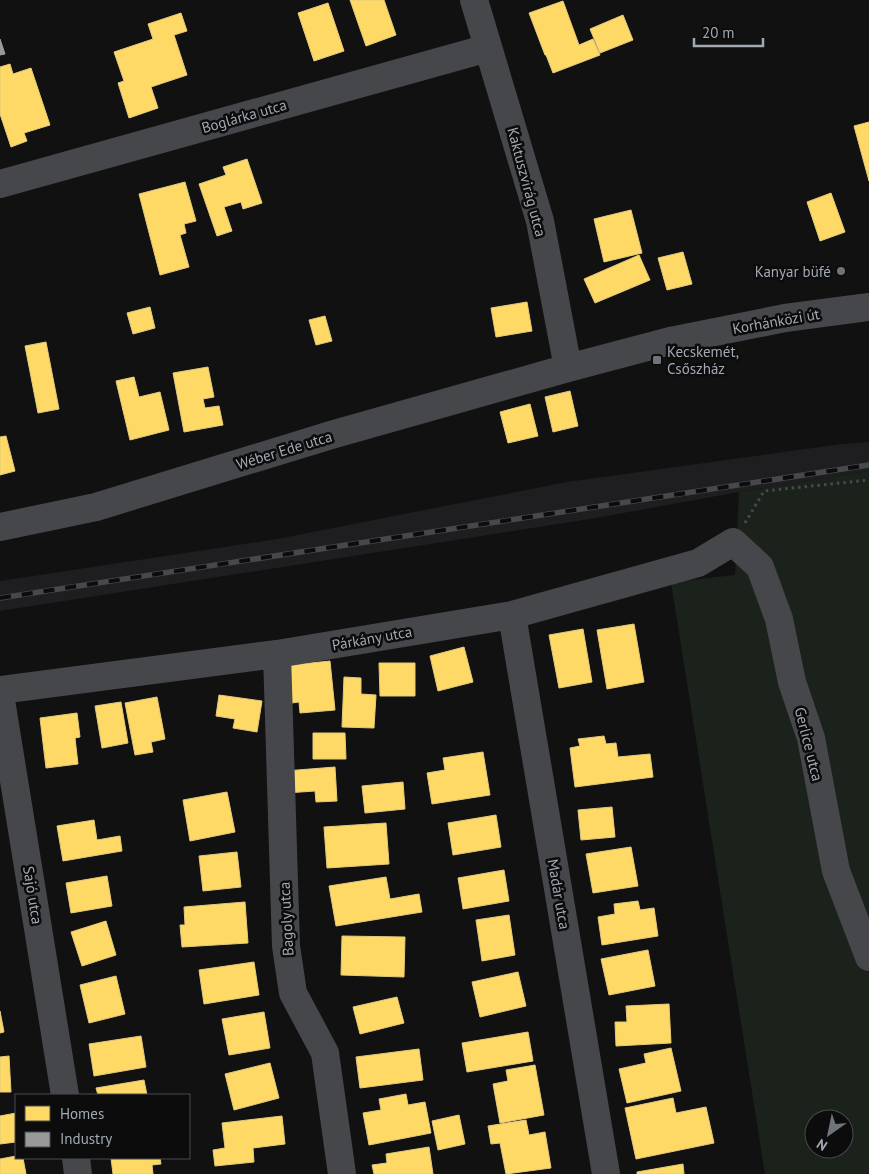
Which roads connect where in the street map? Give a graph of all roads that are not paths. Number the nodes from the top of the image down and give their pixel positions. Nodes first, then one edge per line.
1 (474, 0) edge
2 (488, 48) junction
3 (0, 184) edge
4 (869, 307) edge
5 (568, 368) junction
6 (0, 527) edge
7 (732, 542) joint
8 (512, 615) junction
9 (277, 654) junction
10 (0, 690) edge
11 (0, 694) edge
12 (869, 957) edge
13 (66, 1094) edge
14 (76, 1159) edge
15 (78, 1174) edge
16 (342, 1174) edge
17 (606, 1174) edge

1 - 2 street, Kaktuszvirág utca
2 - 3 street, Boglárka utca
2 - 5 street, Kaktuszvirág utca
4 - 5 street, Korhánközi út
5 - 6 street, Wéber Ede utca
7 - 8 street, Párkány utca
7 - 12 street, Gerlice utca
8 - 9 street, Párkány utca
8 - 17 street, Madár utca
9 - 10 street, Párkány utca
9 - 16 street, Bagoly utca
11 - 13 street, Sajó utca
14 - 15 street

